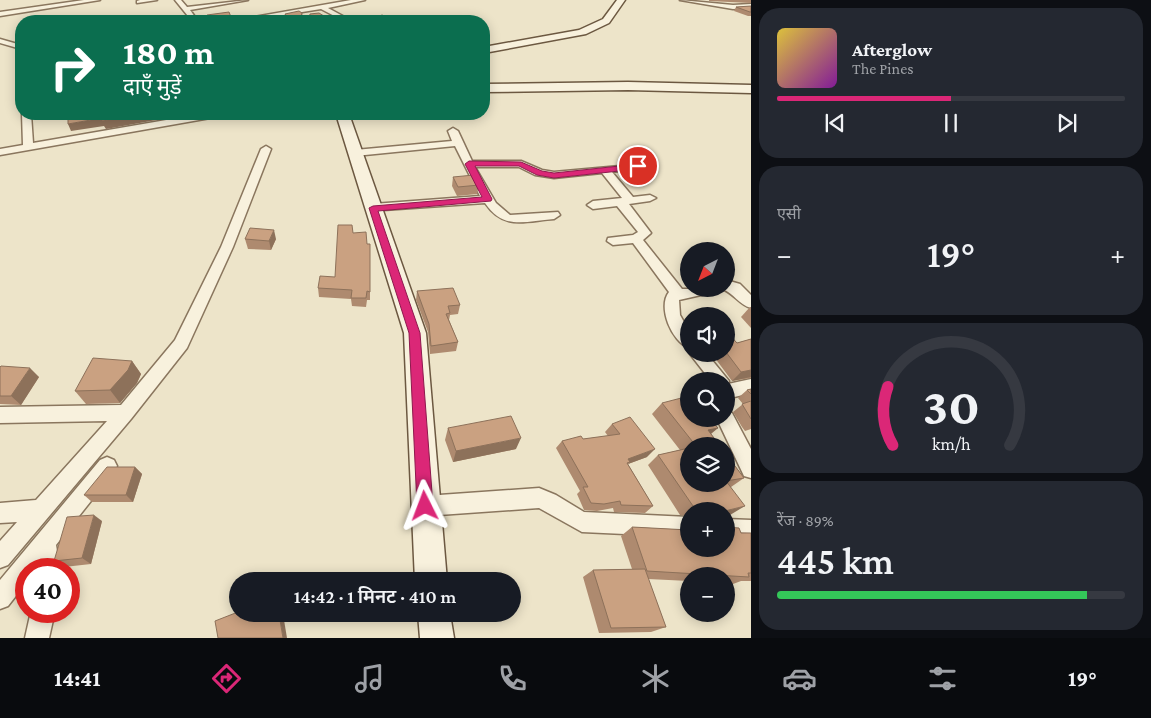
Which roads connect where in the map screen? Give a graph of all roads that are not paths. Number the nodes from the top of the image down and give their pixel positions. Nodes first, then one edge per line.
1 (43, 0) edge
2 (97, 0) edge
3 (154, 0) edge
4 (206, 0) edge
5 (245, 0) edge
6 (298, 0) edge
7 (326, 0) edge
8 (362, 0) edge
9 (621, 0) edge
10 (683, 0) edge
11 (739, 0) edge
12 (233, 1) edge
13 (138, 2) dead end
14 (750, 3) edge
15 (182, 4) edge
16 (334, 5) junction
17 (0, 6) edge
18 (322, 7) junction
19 (311, 9) junction
20 (0, 14) edge
21 (190, 15) edge
22 (273, 15) edge
23 (337, 15) edge
24 (0, 41) edge
25 (15, 45) edge
26 (490, 49) edge
27 (490, 88) edge
28 (751, 88) edge
29 (26, 120) edge
30 (183, 120) edge
31 (344, 120) edge
32 (453, 131) dead end
33 (458, 143) junction
34 (28, 148) junction
35 (266, 149) dead end
36 (0, 152) edge
37 (355, 153) junction
38 (469, 164) junction
39 (638, 166) dead end
40 (605, 170) junction
41 (650, 198) dead end
42 (488, 199) junction
43 (625, 201) junction
44 (593, 205) dead end
45 (373, 208) junction
46 (554, 215) dead end
47 (636, 239) junction
48 (613, 241) dead end
49 (735, 288) edge
50 (678, 294) joint
51 (751, 303) edge
52 (680, 329) edge
53 (705, 362) edge
54 (713, 372) edge
55 (751, 386) edge
56 (735, 387) edge
57 (125, 413) junction
58 (0, 415) edge
59 (730, 427) edge
60 (107, 466) edge
61 (751, 469) edge
62 (425, 506) junction
63 (40, 510) junction
64 (0, 514) edge
65 (680, 527) edge
66 (735, 529) edge
67 (751, 530) edge
68 (45, 543) junction
69 (0, 557) edge
70 (47, 558) edge
71 (431, 572) edge
72 (0, 598) edge
73 (40, 623) edge
74 (37, 638) edge

1 - 17 street
2 - 20 street
3 - 13 street
4 - 15 street
5 - 12 street
6 - 19 street
7 - 16 street
8 - 16 street
9 - 26 street
10 - 14 street
11 - 14 street
12 - 15 street
15 - 21 street
16 - 18 street
18 - 19 street
18 - 23 street
19 - 22 street
24 - 25 street
27 - 28 street
29 - 34 street
30 - 34 street
31 - 37 street
32 - 33 street
33 - 37 street
33 - 38 street
34 - 36 street
35 - 57 street
37 - 45 street
38 - 40 street
38 - 42 street
39 - 40 street
40 - 43 street
41 - 43 street
42 - 45 street
42 - 46 street
43 - 44 street
43 - 47 street
45 - 62 street
47 - 48 street
47 - 50 street
49 - 51 street
50 - 52 street
53 - 54 street
55 - 56 street
57 - 58 street
57 - 63 street
59 - 61 street
60 - 68 street
62 - 65 street
62 - 71 street
63 - 64 street
63 - 69 street
66 - 67 street
68 - 70 street
68 - 72 street
73 - 74 street

